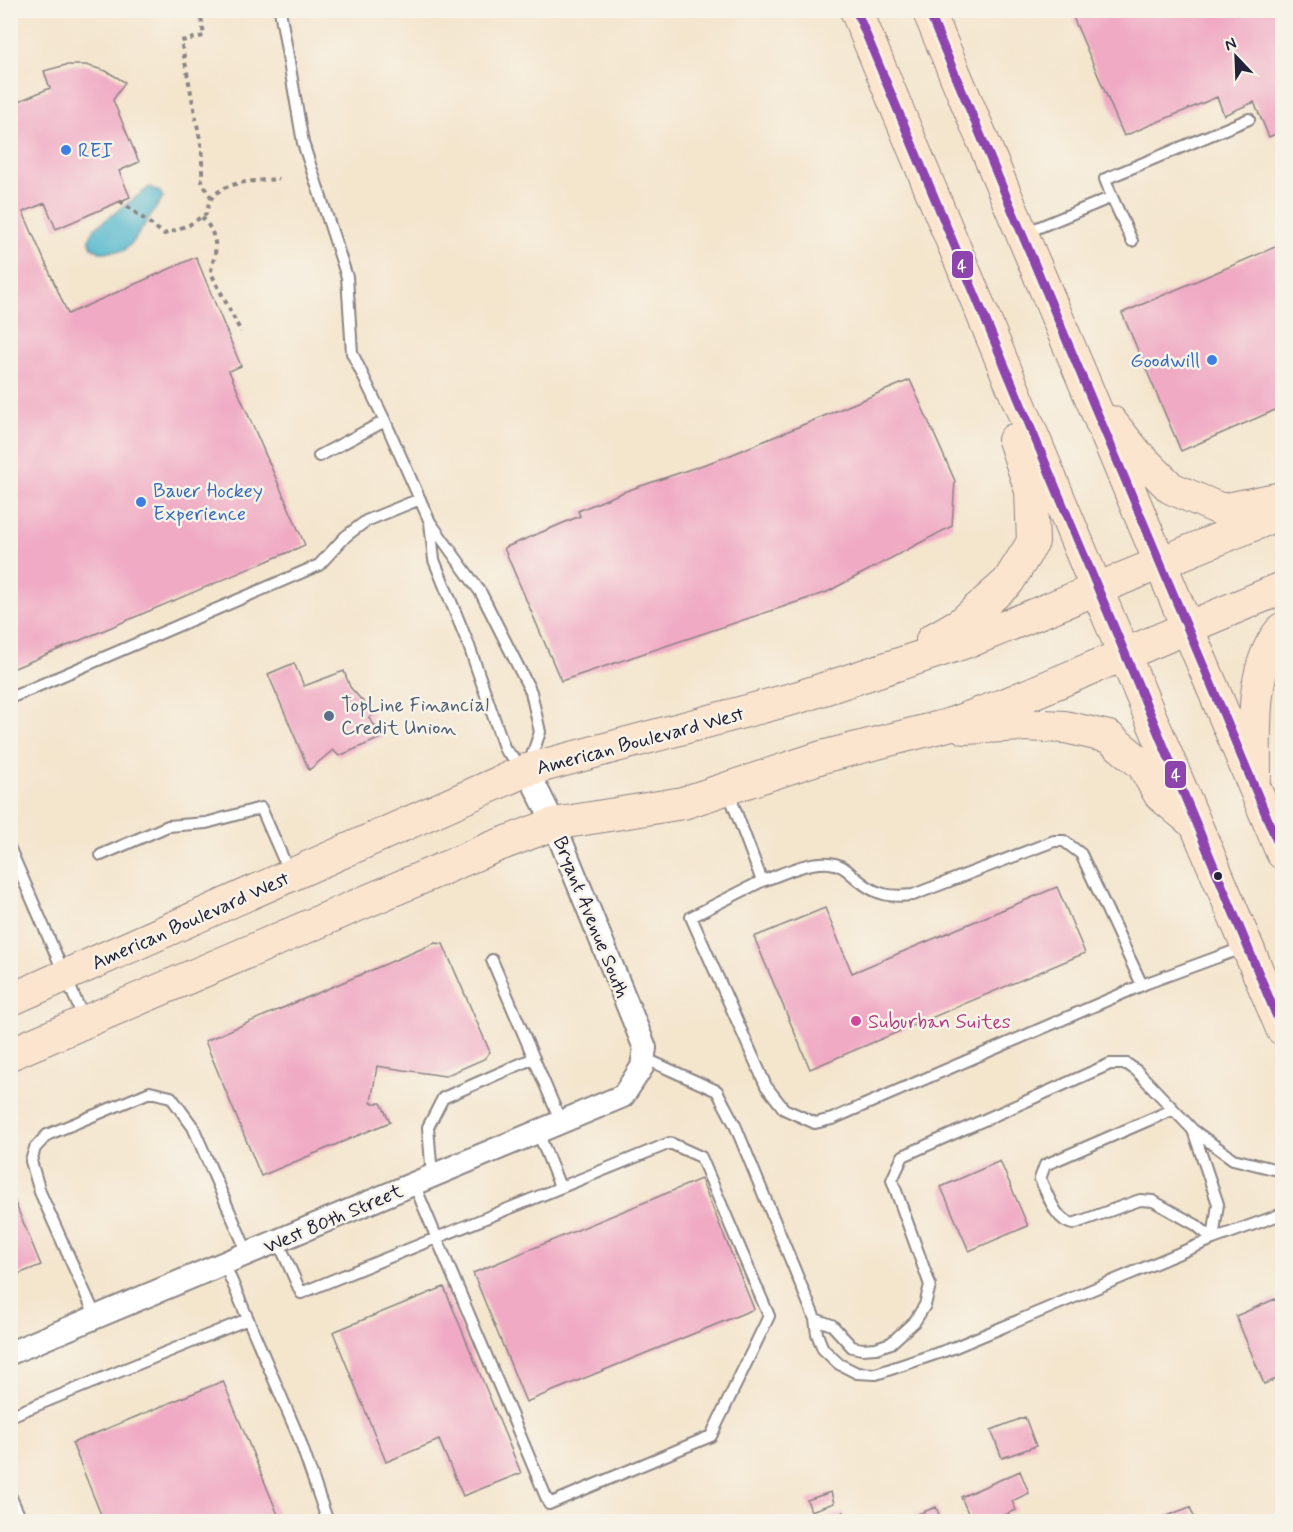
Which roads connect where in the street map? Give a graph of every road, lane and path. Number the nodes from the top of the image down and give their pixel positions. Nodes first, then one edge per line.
1 (200, 10) edge
2 (280, 10) edge
3 (856, 10) edge
4 (928, 10) edge
5 (1249, 118) dead end
6 (279, 179) dead end
7 (211, 197) junction
8 (1112, 197) junction
9 (120, 201) dead end
10 (202, 217) junction
11 (1022, 234) junction
12 (1132, 241) dead end
13 (241, 332) dead end
14 (1008, 377) junction
15 (1089, 394) junction
16 (385, 421) junction
17 (319, 456) dead end
18 (1282, 498) edge
19 (420, 499) junction
20 (1282, 513) edge
21 (430, 522) junction
22 (1160, 563) junction
23 (1282, 588) edge
24 (1097, 590) junction
25 (1187, 627) junction
26 (1282, 628) edge
27 (1124, 655) junction
28 (885, 668) junction
29 (10, 698) edge
30 (928, 729) junction
31 (527, 770) junction
32 (727, 788) junction
33 (1255, 788) junction
34 (554, 824) junction
35 (1196, 825) junction
36 (10, 849) edge
37 (1282, 853) edge
38 (101, 855) dead end
39 (290, 876) junction
40 (762, 881) junction
41 (1247, 946) junction
42 (492, 960) dead end
43 (66, 975) junction
44 (1142, 986) junction
45 (10, 1000) edge
46 (85, 1022) junction
47 (1282, 1029) edge
48 (10, 1053) edge
49 (534, 1058) junction
50 (643, 1062) junction
51 (1172, 1110) junction
52 (561, 1122) junction
53 (1192, 1130) junction
54 (538, 1132) junction
55 (1282, 1171) edge
56 (423, 1180) junction
57 (560, 1187) junction
58 (1282, 1214) edge
59 (437, 1237) junction
60 (1213, 1239) junction
61 (278, 1241) junction
62 (248, 1254) junction
63 (224, 1263) junction
64 (96, 1317) junction
65 (248, 1319) junction
66 (815, 1319) junction
67 (10, 1353) edge
68 (10, 1416) edge
69 (10, 1495) edge
70 (22, 1521) edge
71 (328, 1521) edge

1 - 7 path
2 - 16 lane
3 - 14 main road
4 - 11 main road
5 - 8 lane
6 - 7 path
7 - 10 path
8 - 11 lane
8 - 12 lane
9 - 10 path
10 - 13 path
11 - 15 main road
14 - 24 main road
14 - 28 main road
15 - 18 main road
15 - 22 main road
16 - 17 lane
16 - 19 lane
19 - 21 lane
19 - 29 lane
20 - 22 main road, American Boulevard West
21 - 31 lane
21 - 31 lane
22 - 24 main road, American Boulevard West
22 - 25 main road
23 - 25 main road
24 - 27 main road
24 - 28 main road, American Boulevard West
25 - 27 main road
25 - 33 main road
26 - 33 main road
27 - 30 main road
27 - 35 main road
28 - 31 main road, American Boulevard West
30 - 32 main road
30 - 35 main road
31 - 34 street, Bryant Avenue South
31 - 39 main road, American Boulevard West
32 - 34 main road
32 - 40 lane
33 - 37 main road
34 - 46 main road
34 - 50 street, Bryant Avenue South
35 - 41 main road
36 - 43 lane
38 - 39 lane
39 - 43 main road, American Boulevard West
40 - 44 lane
40 - 44 lane
41 - 44 lane
41 - 47 main road
42 - 49 lane
43 - 45 main road, American Boulevard West
43 - 46 lane
46 - 48 main road
49 - 52 lane
49 - 56 lane
50 - 52 street, West 80th Street
50 - 66 lane
51 - 53 lane
51 - 60 lane
51 - 66 lane
52 - 54 street, West 80th Street
53 - 55 lane
53 - 60 lane
54 - 56 street, West 80th Street
54 - 57 lane
56 - 59 lane
56 - 61 street, West 80th Street
57 - 59 lane
57 - 59 lane
58 - 60 lane
59 - 61 lane
60 - 66 lane
61 - 62 street, West 80th Street
62 - 63 street, West 80th Street
62 - 64 lane
63 - 64 street, West 80th Street
63 - 65 lane
64 - 67 street, West 80th Street
65 - 68 lane
65 - 71 lane
69 - 70 lane

